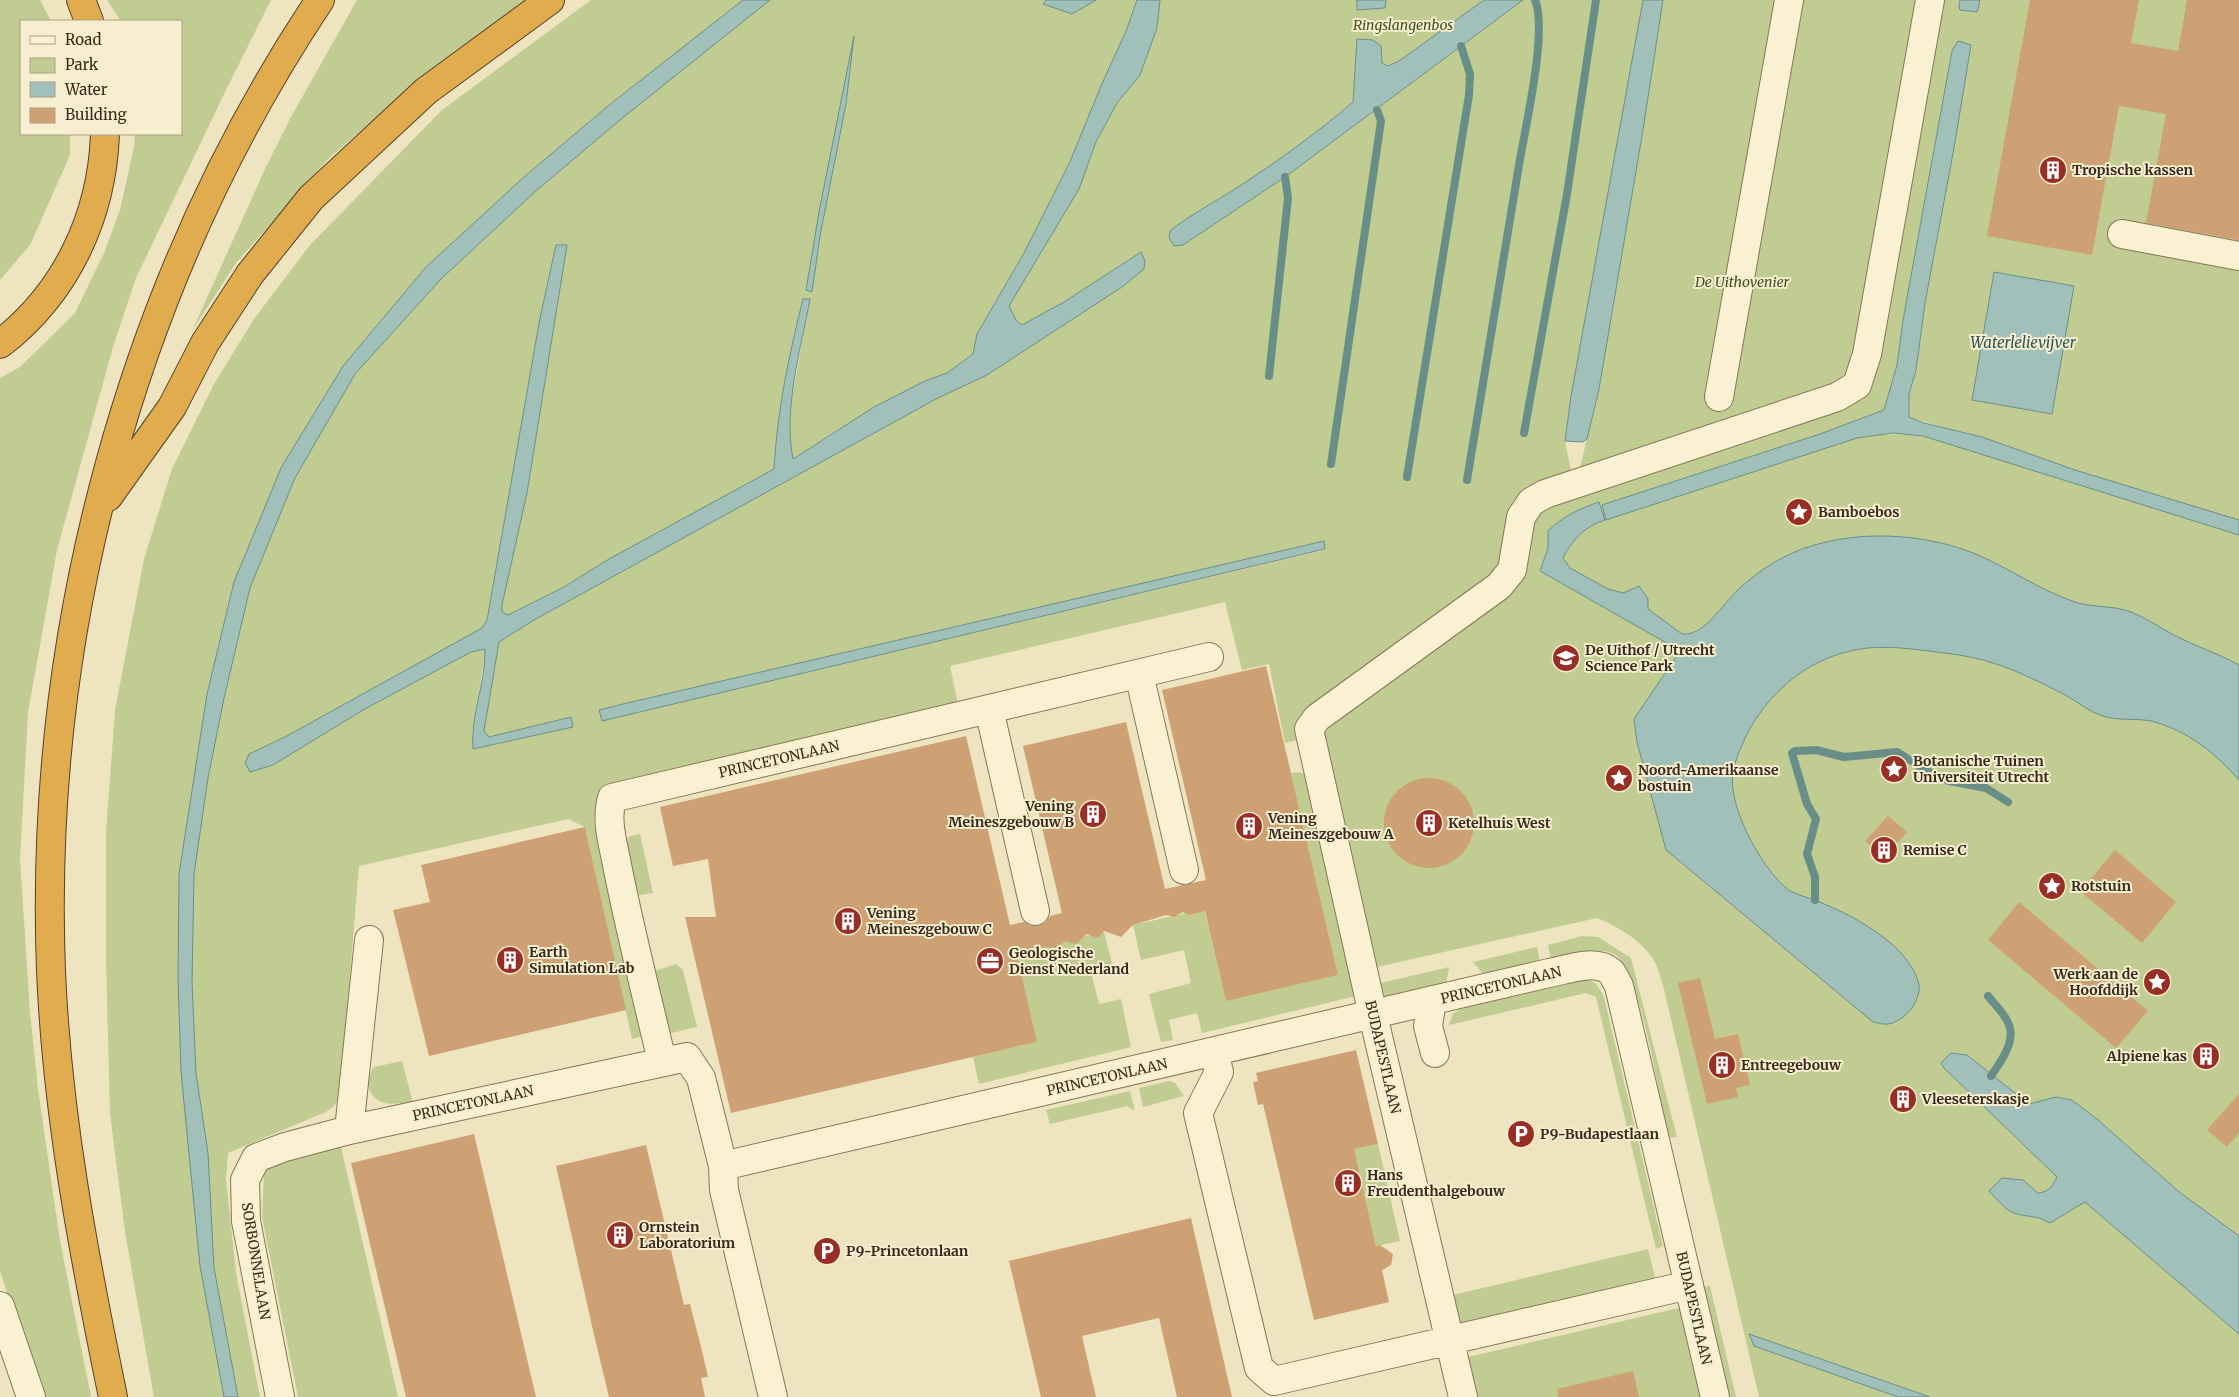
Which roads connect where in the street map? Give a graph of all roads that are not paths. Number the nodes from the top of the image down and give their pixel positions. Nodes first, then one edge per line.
1 (81, 0) edge
2 (320, 0) edge
3 (550, 0) edge
4 (1789, 0) edge
5 (1930, 0) edge
6 (89, 20) edge
7 (106, 135) edge
8 (2122, 234) dead end
9 (2239, 256) edge
10 (0, 344) edge
11 (1719, 397) dead end
12 (98, 512) junction
13 (1209, 657) dead end
14 (1139, 674) junction
15 (989, 709) junction
16 (1184, 870) dead end
17 (1036, 911) dead end
18 (369, 940) dead end
19 (1619, 986) joint
20 (1437, 1011) junction
21 (1373, 1015) junction
22 (1214, 1052) junction
23 (1434, 1053) dead end
24 (662, 1061) junction
25 (349, 1130) junction
26 (284, 1147) joint
27 (722, 1166) junction
28 (1689, 1285) junction
29 (0, 1306) edge
30 (1450, 1342) junction
31 (31, 1397) edge
32 (113, 1397) edge
33 (280, 1397) edge
34 (773, 1397) edge
35 (1463, 1397) edge
36 (1715, 1397) edge

1 - 6 highway
2 - 12 highway
3 - 12 highway
4 - 11 street
5 - 21 street, BUDAPESTLAAN
7 - 10 highway
8 - 9 street
12 - 32 highway
13 - 14 street, PRINCETONLAAN
14 - 15 street, PRINCETONLAAN
14 - 16 street
15 - 17 street
15 - 24 street, PRINCETONLAAN
18 - 25 street
19 - 20 street, PRINCETONLAAN
19 - 28 street, BUDAPESTLAAN
20 - 21 street, PRINCETONLAAN
20 - 23 street
21 - 22 street, PRINCETONLAAN
21 - 30 street, BUDAPESTLAAN
22 - 27 street, PRINCETONLAAN
22 - 30 street
24 - 25 street, PRINCETONLAAN
24 - 27 street, PRINCETONLAAN
25 - 26 street, PRINCETONLAAN
26 - 33 street, SORBONNELAAN
27 - 34 street
28 - 30 street
28 - 36 street, BUDAPESTLAAN
29 - 31 street
30 - 35 street, BUDAPESTLAAN

